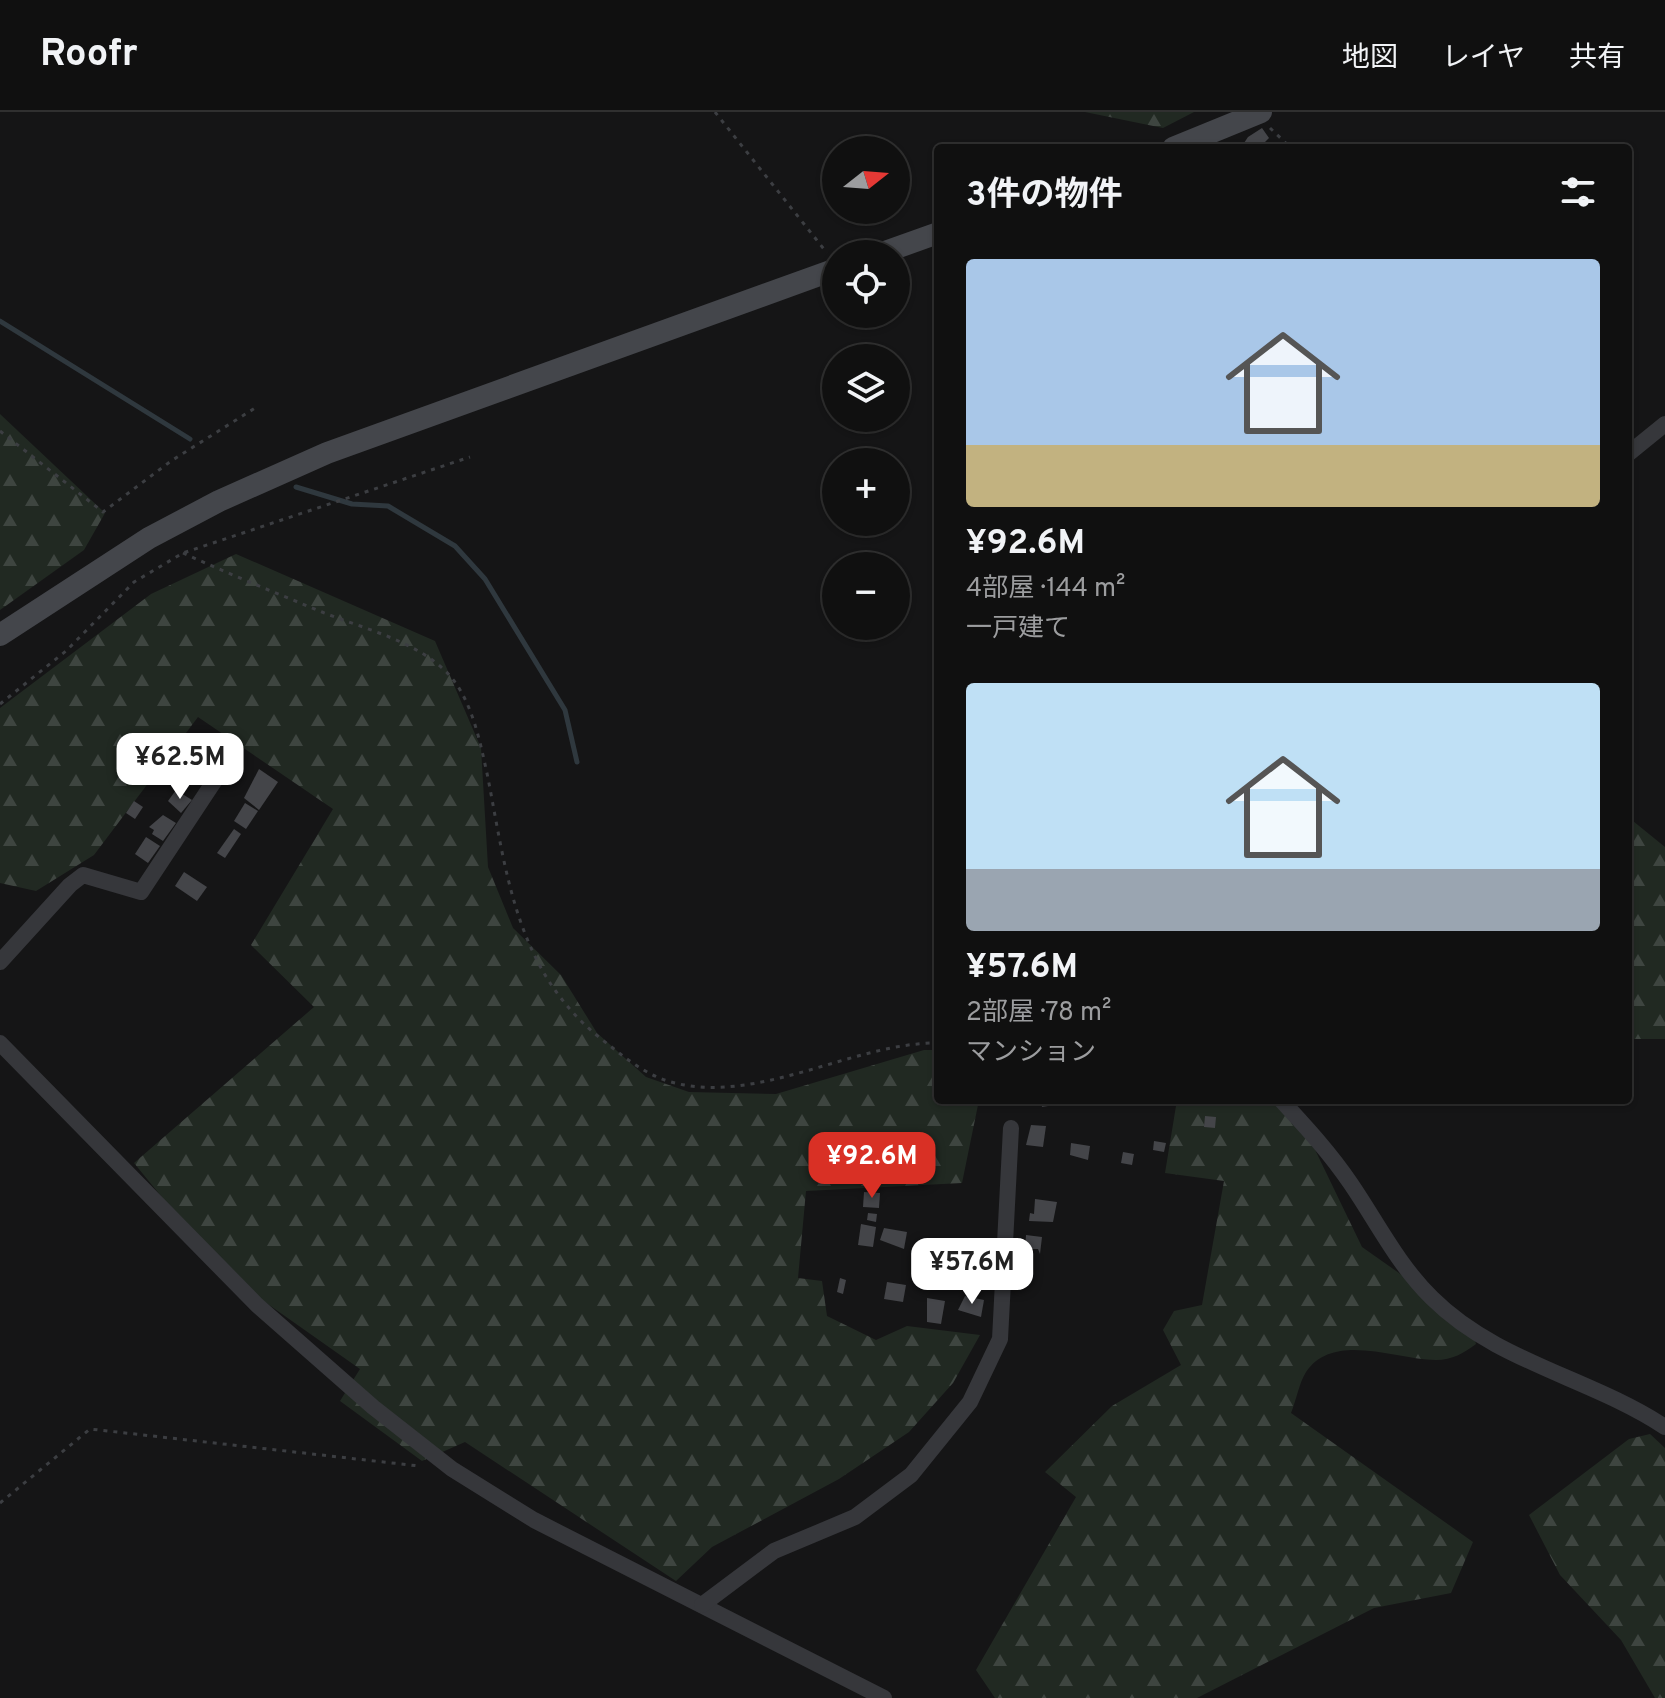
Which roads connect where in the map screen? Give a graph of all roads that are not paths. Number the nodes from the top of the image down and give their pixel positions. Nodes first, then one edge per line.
1 (1258, 113) edge
2 (1183, 144) edge
3 (934, 234) edge
4 (910, 243) edge
5 (822, 264) edge
6 (1665, 424) edge
7 (1632, 451) edge
8 (0, 635) edge
9 (194, 761) dead end
10 (0, 962) edge
11 (0, 1043) edge
12 (1285, 1104) edge
13 (1011, 1128) dead end
14 (1665, 1427) edge
15 (702, 1605) junction
16 (884, 1698) edge

1 - 2 street
3 - 4 street
5 - 8 street
6 - 7 street
9 - 10 street
11 - 15 street
12 - 14 street
13 - 15 street
15 - 16 street

